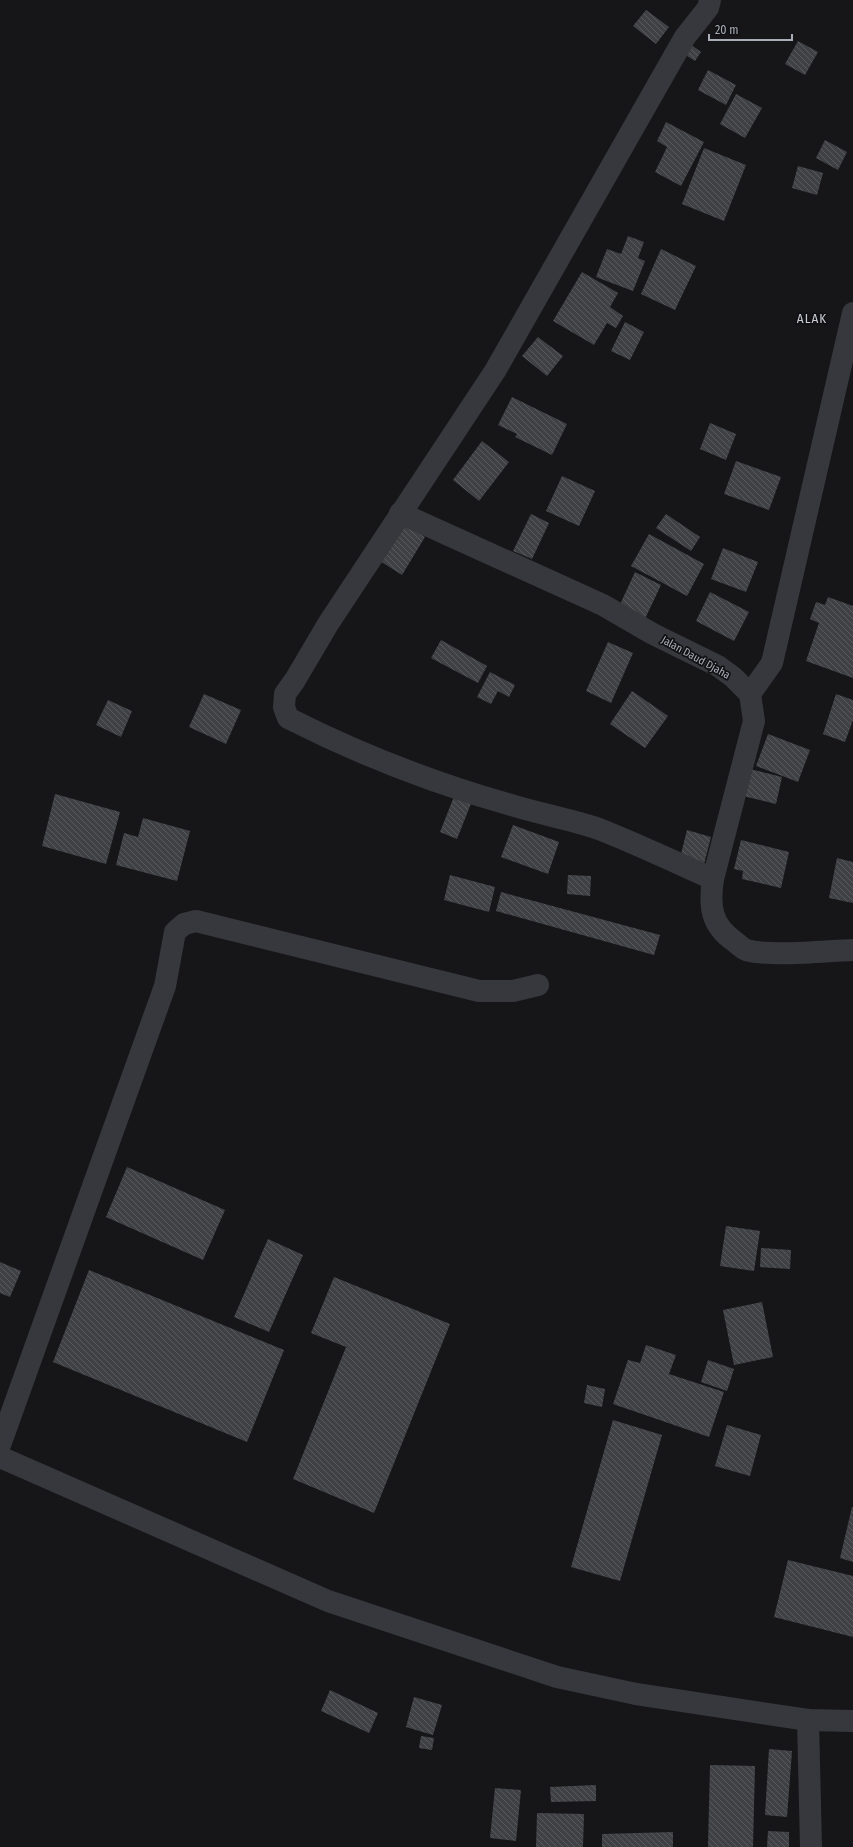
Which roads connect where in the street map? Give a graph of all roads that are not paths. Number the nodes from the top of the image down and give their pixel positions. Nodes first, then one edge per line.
1 (710, 0) edge
2 (853, 313) edge
3 (400, 513) junction
4 (750, 694) junction
5 (713, 879) junction
6 (853, 950) edge
7 (538, 985) dead end
8 (0, 1445) edge
9 (0, 1457) edge
10 (808, 1720) junction
11 (853, 1721) edge
12 (811, 1847) edge

1 - 3 street
2 - 4 street
3 - 4 street, Jalan Daud Djaha
3 - 5 street
4 - 5 street
5 - 6 street
7 - 8 street
9 - 10 street
10 - 11 street
10 - 12 street

